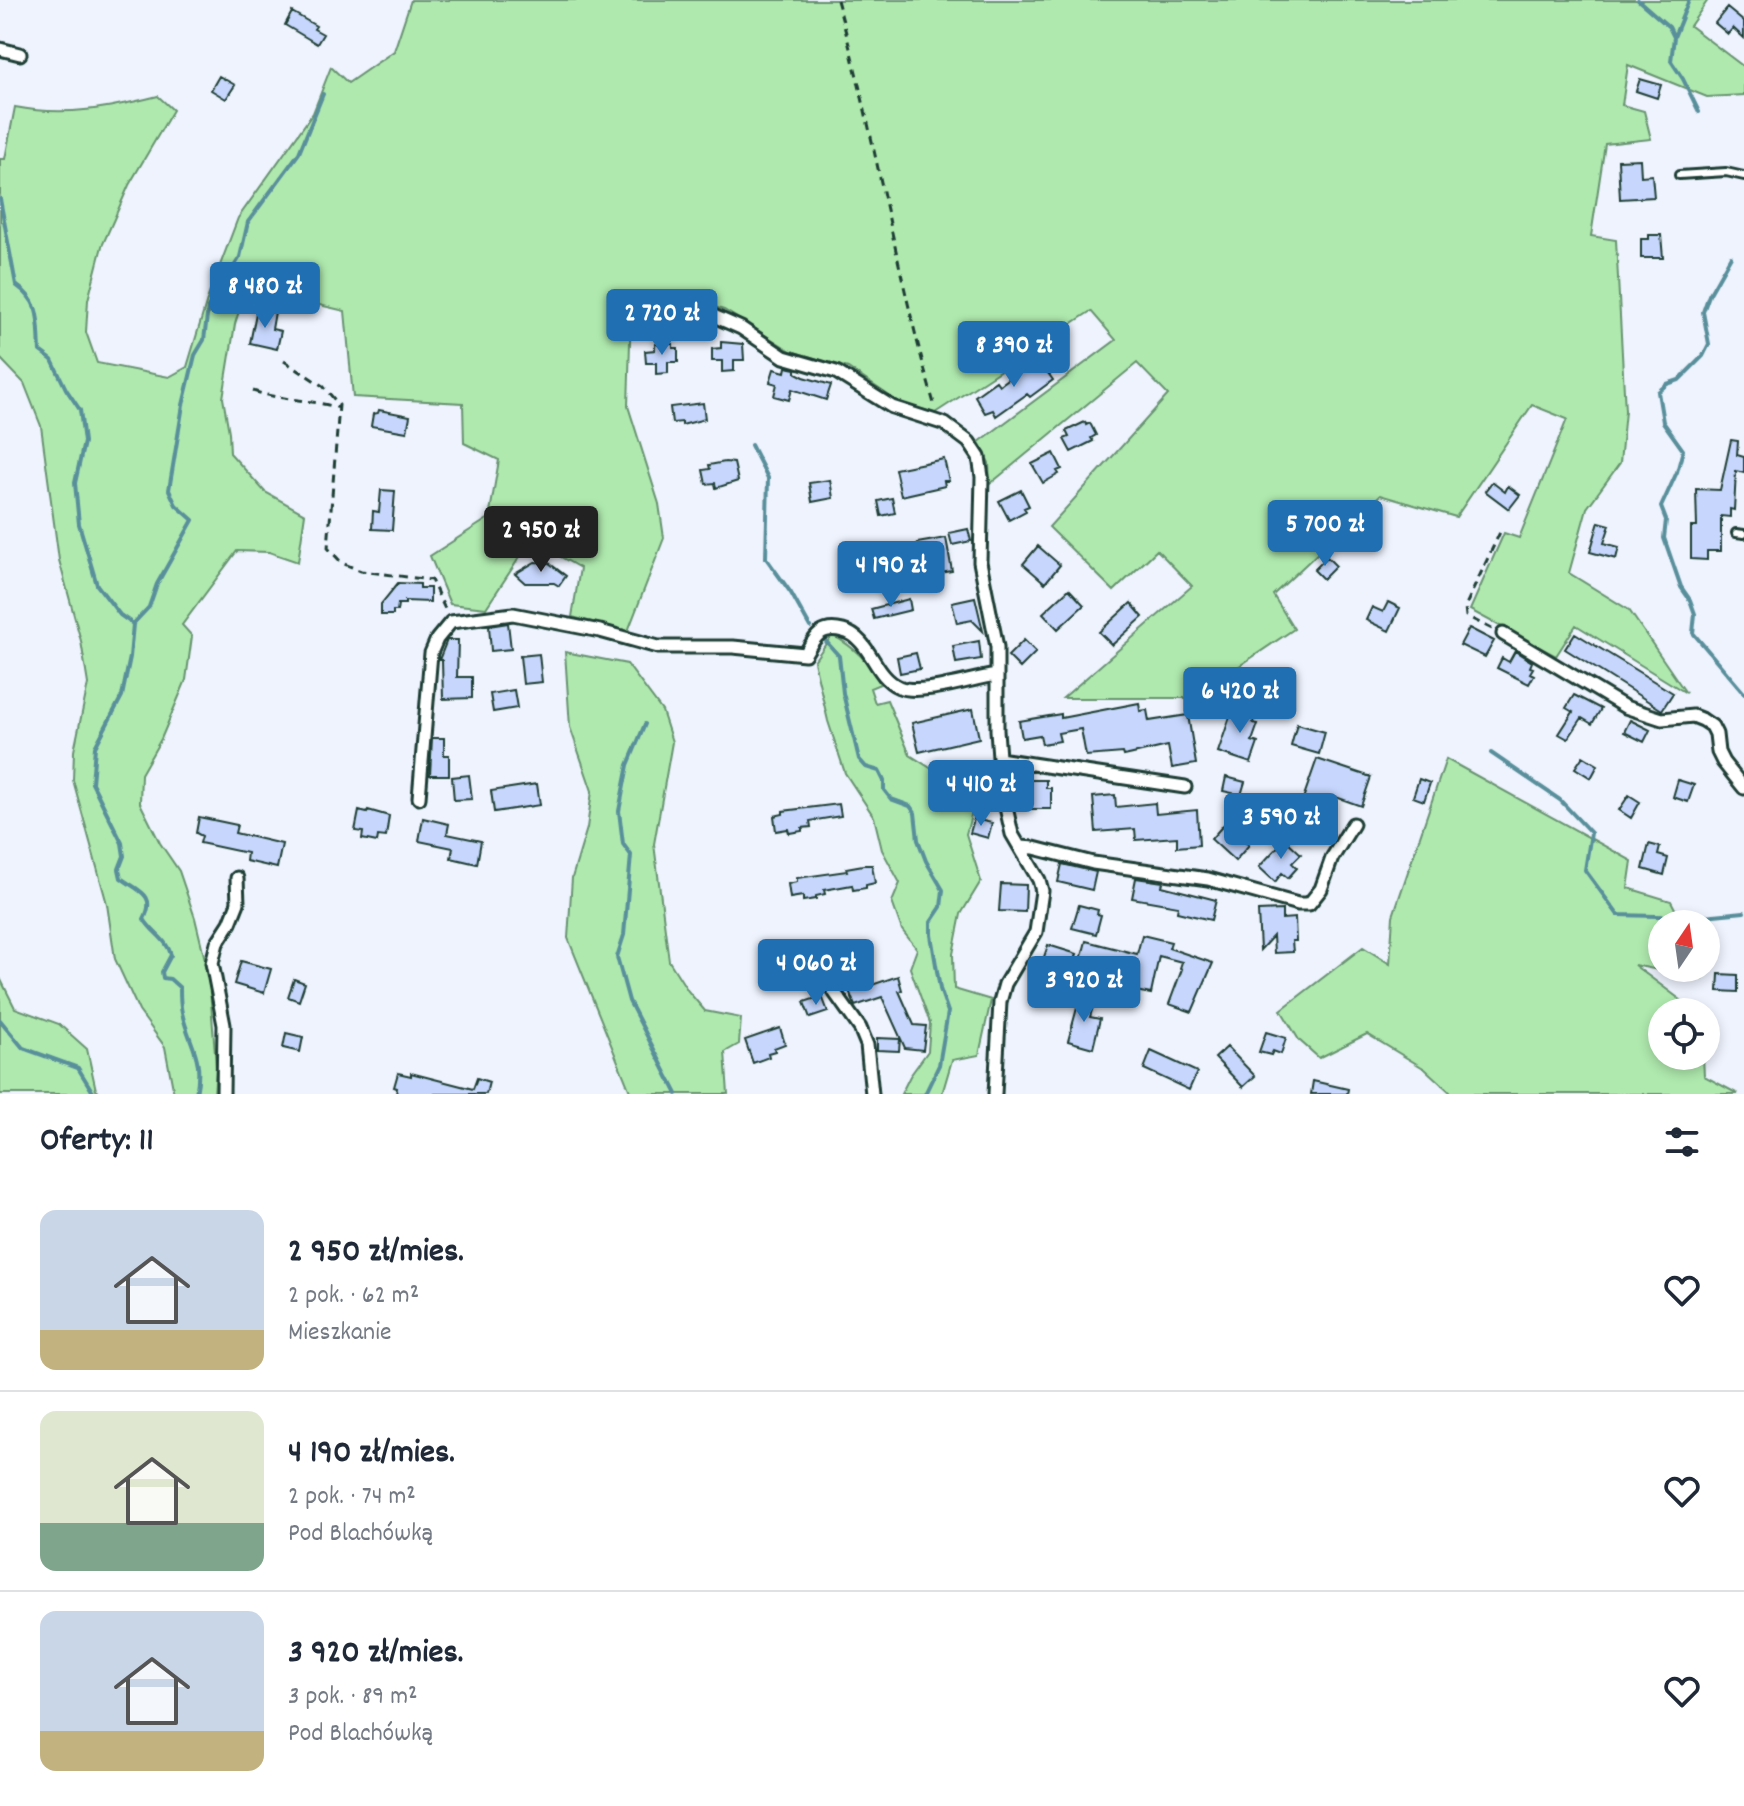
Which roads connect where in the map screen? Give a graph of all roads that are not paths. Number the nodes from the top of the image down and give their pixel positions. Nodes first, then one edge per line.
1 (0, 49) edge
2 (20, 54) dead end
3 (1679, 175) dead end
4 (1744, 176) edge
5 (672, 309) dead end
6 (1503, 634) road end
7 (997, 675) junction
8 (999, 759) junction
9 (1185, 787) dead end
10 (1744, 788) edge
11 (419, 798) dead end
12 (1353, 824) dead end
13 (1021, 847) junction
14 (237, 878) dead end
15 (823, 976) dead end
16 (223, 1094) edge
17 (872, 1094) edge
18 (995, 1094) edge

1 - 2 street
3 - 4 lane
5 - 7 street
6 - 10 street
7 - 8 street
7 - 11 street
8 - 9 street
8 - 13 street
12 - 13 street
13 - 18 street
14 - 16 street
15 - 17 street

